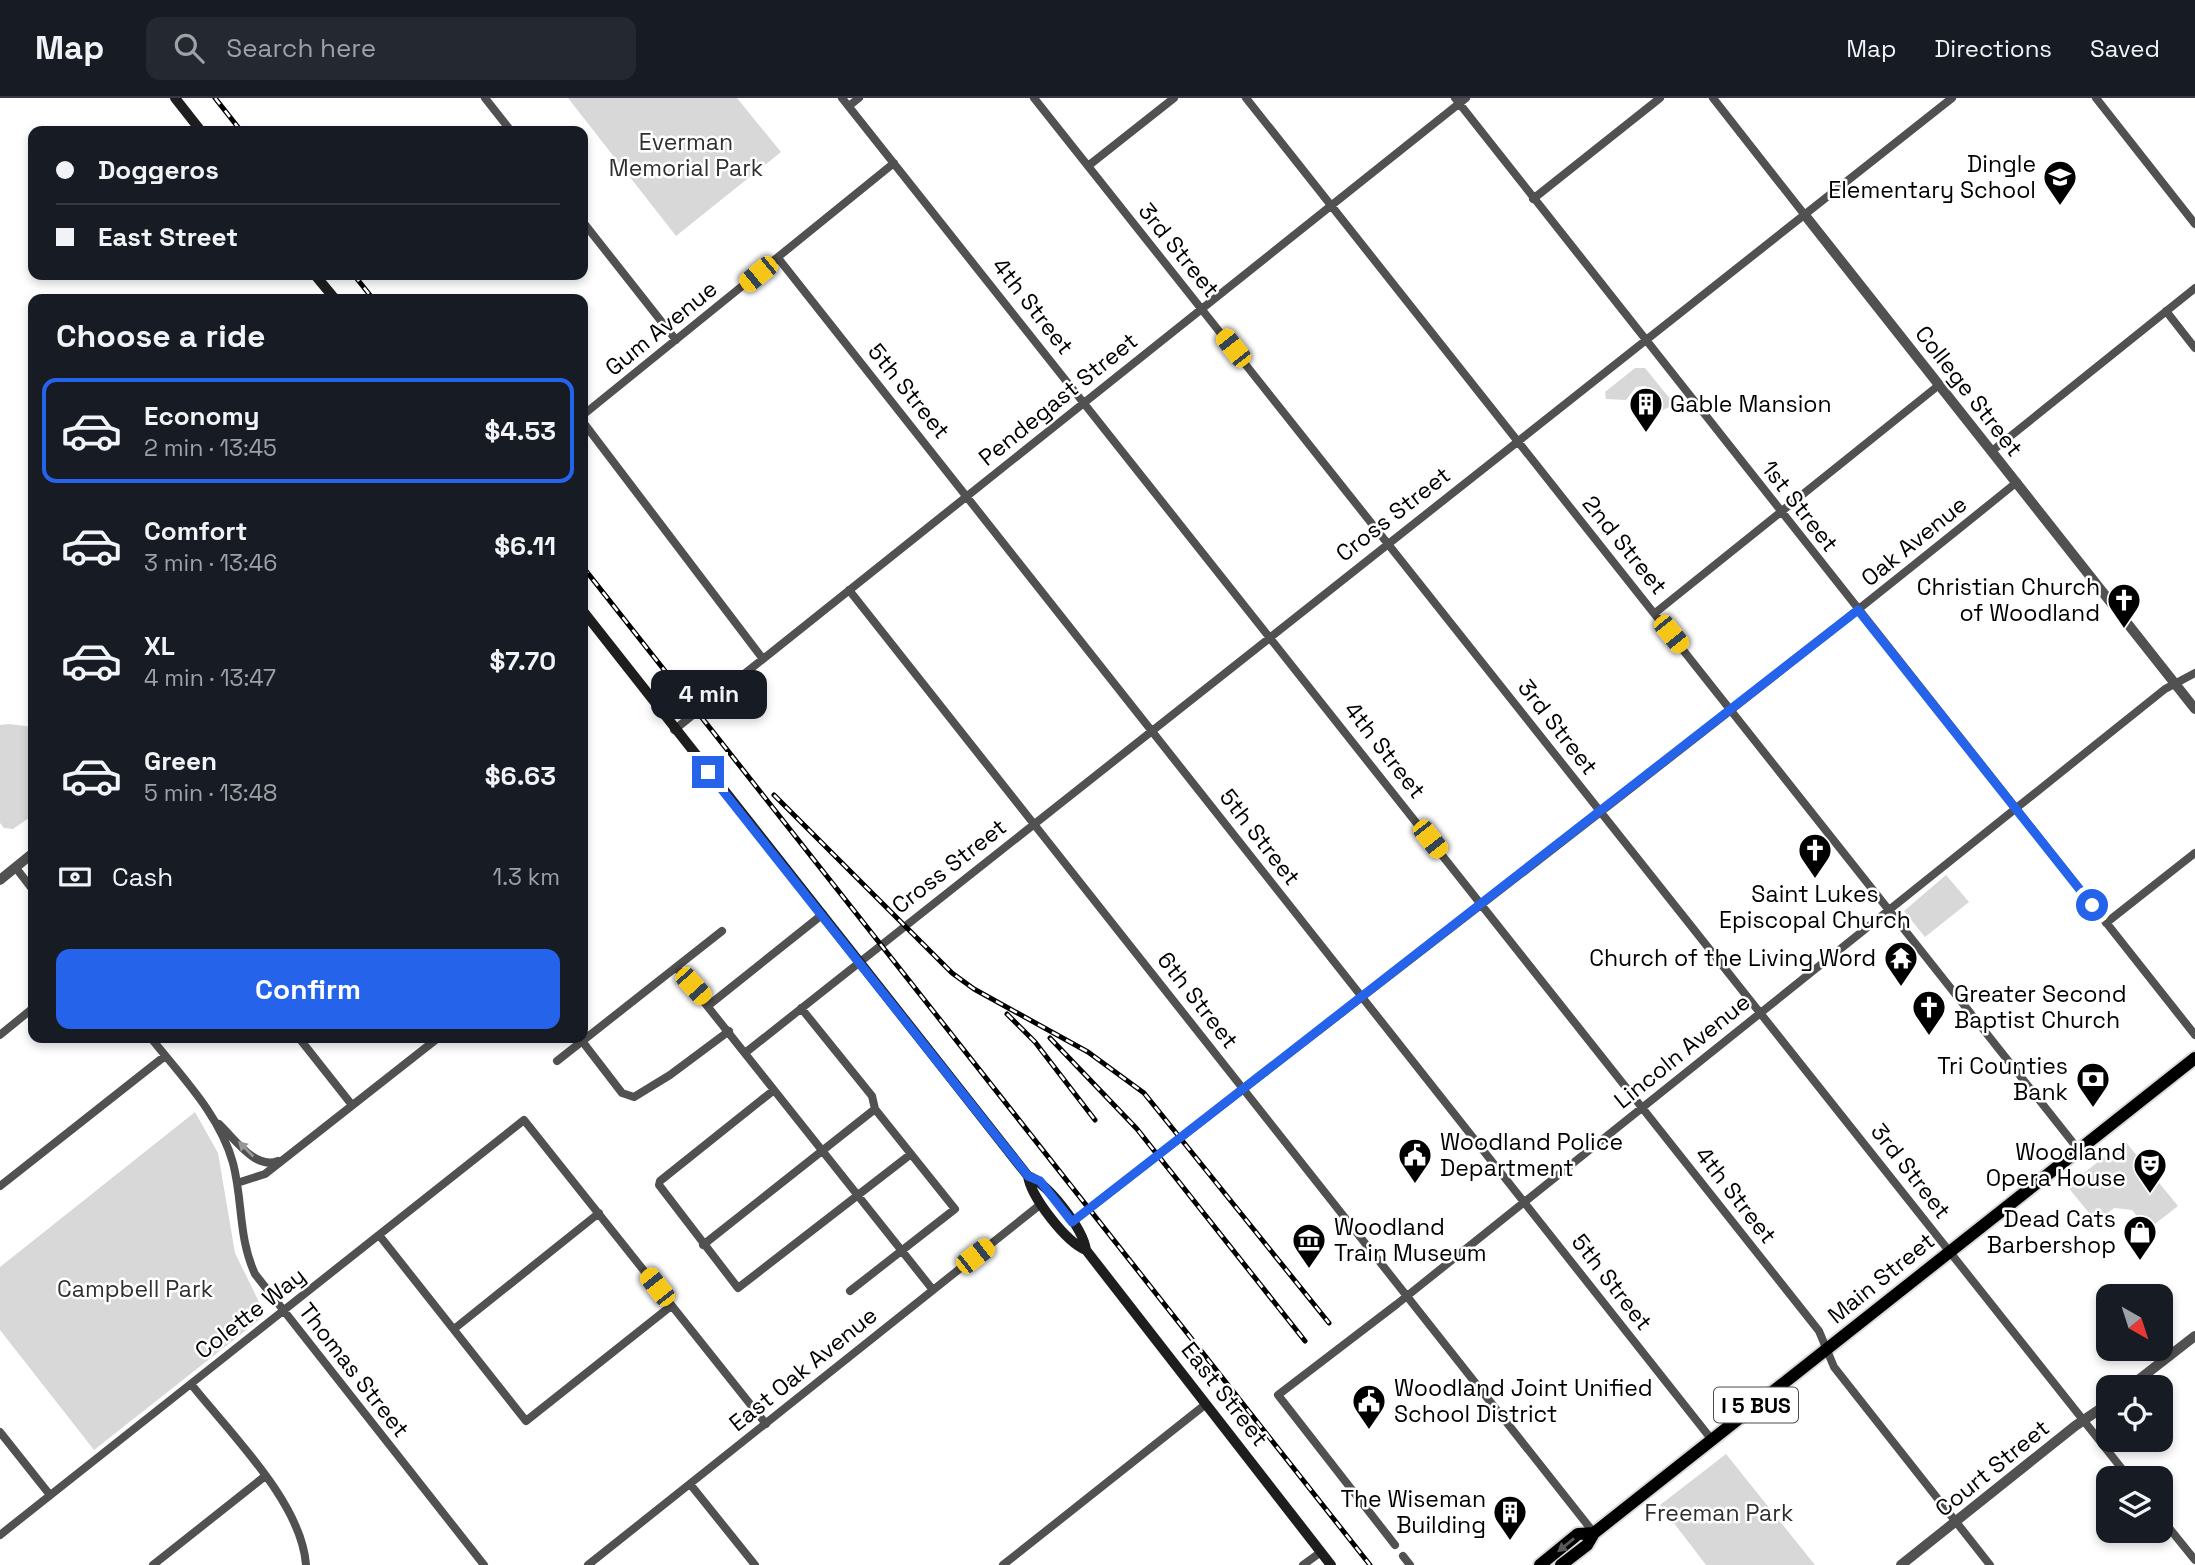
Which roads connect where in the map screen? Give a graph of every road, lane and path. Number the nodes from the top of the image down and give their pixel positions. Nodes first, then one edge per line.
1 (175, 98) edge
2 (485, 98) edge
3 (842, 98) edge
4 (859, 98) edge
5 (1034, 98) edge
6 (1174, 98) edge
7 (1246, 98) edge
8 (1660, 98) edge
9 (1713, 98) edge
10 (1952, 98) edge
11 (2096, 98) edge
12 (1460, 100) edge
13 (849, 106) junction
14 (197, 126) edge
15 (507, 126) edge
16 (894, 163) junction
17 (1088, 166) junction
18 (1533, 199) junction
19 (1331, 206) junction
20 (1804, 214) junction
21 (2195, 224) edge
22 (588, 228) edge
23 (778, 258) junction
24 (319, 280) edge
25 (2195, 288) edge
26 (331, 294) edge
27 (1201, 309) junction
28 (2166, 311) junction
29 (676, 341) junction
30 (1646, 341) junction
31 (2195, 348) edge
32 (1939, 385) junction
33 (1084, 402) junction
34 (588, 411) edge
35 (588, 429) edge
36 (1518, 441) junction
37 (1992, 451) junction
38 (2017, 482) junction
39 (968, 495) junction
40 (1781, 512) junction
41 (1387, 543) junction
42 (849, 590) junction
43 (1858, 610) junction
44 (1655, 613) junction
45 (588, 618) edge
46 (1270, 636) junction
47 (763, 659) junction
48 (2195, 673) edge
49 (2176, 684) junction
50 (2195, 709) edge
51 (1732, 710) junction
52 (674, 730) junction
53 (1152, 730) junction
54 (2015, 808) junction
55 (1600, 810) junction
56 (1034, 824) junction
57 (2195, 853) edge
58 (28, 857) edge
59 (16, 867) junction
60 (0, 880) edge
61 (28, 883) edge
62 (1481, 903) junction
63 (1890, 909) junction
64 (823, 914) junction
65 (2106, 923) junction
66 (722, 931) dead end
67 (860, 961) junction
68 (677, 968) junction
69 (1361, 995) junction
70 (709, 1005) junction
71 (801, 1008) junction
72 (28, 1012) edge
73 (1761, 1012) junction
74 (729, 1031) junction
75 (0, 1035) edge
76 (2195, 1035) edge
77 (588, 1037) edge
78 (154, 1043) edge
79 (303, 1043) edge
80 (432, 1043) edge
81 (580, 1043) edge
82 (584, 1043) edge
83 (745, 1053) junction
84 (165, 1056) junction
85 (2195, 1058) edge
86 (557, 1060) dead end
87 (1243, 1087) junction
88 (774, 1090) junction
89 (352, 1105) junction
90 (1642, 1107) junction
91 (875, 1109) junction
92 (213, 1119) junction
93 (2078, 1149) junction
94 (821, 1151) junction
95 (911, 1154) junction
96 (284, 1159) junction
97 (1028, 1176) junction
98 (237, 1183) junction
99 (0, 1186) edge
100 (856, 1196) junction
101 (1523, 1201) junction
102 (1041, 1204) junction
103 (599, 1213) junction
104 (1072, 1222) junction
105 (379, 1235) junction
106 (703, 1245) junction
107 (903, 1249) junction
108 (1086, 1250) junction
109 (1950, 1250) junction
110 (933, 1290) junction
111 (850, 1291) dead end
112 (1408, 1295) junction
113 (671, 1306) junction
114 (283, 1311) junction
115 (454, 1329) junction
116 (2195, 1336) edge
117 (1826, 1350) junction
118 (2145, 1375) edge
119 (191, 1384) junction
120 (1206, 1404) junction
121 (2096, 1412) edge
122 (2084, 1420) junction
123 (766, 1424) junction
124 (0, 1432) edge
125 (1712, 1440) junction
126 (2120, 1466) edge
127 (264, 1476) junction
128 (691, 1484) junction
129 (50, 1495) junction
130 (1956, 1522) junction
131 (1596, 1531) junction
132 (2173, 1533) edge
133 (0, 1535) edge
134 (1395, 1545) dead end
135 (1321, 1552) junction
136 (1403, 1556) dead end
137 (2195, 1560) edge
138 (153, 1565) edge
139 (306, 1565) edge
140 (484, 1565) edge
141 (588, 1565) edge
142 (755, 1565) edge
143 (1003, 1565) edge
144 (1303, 1565) edge
145 (1331, 1565) edge
146 (1410, 1565) edge
147 (1540, 1565) edge
148 (1561, 1565) edge
149 (1901, 1565) edge
150 (1990, 1565) edge

1 - 14 main road
2 - 15 street
3 - 13 street, 4th Street
4 - 13 street
5 - 17 street, 3rd Street
6 - 17 street
7 - 19 street, 2nd Street
8 - 18 street
9 - 20 street, College Street
10 - 20 street, Cross Street
11 - 21 street
12 - 18 street, 1st Street
12 - 19 street, Pendegast Street
13 - 16 street, 4th Street
16 - 23 street, Gum Avenue
16 - 33 street, 4th Street
17 - 27 street, 3rd Street
18 - 30 street, 1st Street
19 - 27 street, Pendegast Street
19 - 36 street, 2nd Street
20 - 30 street, Cross Street
20 - 32 street, College Street
22 - 29 street
23 - 29 street, Gum Avenue
23 - 39 street, 5th Street
24 - 26 main road
25 - 28 street
27 - 33 street, Pendegast Street
27 - 41 street, 3rd Street
28 - 31 street
28 - 37 street
29 - 34 street, Gum Avenue
30 - 36 street, Cross Street
30 - 40 street, 1st Street
32 - 37 street, College Street
32 - 40 street
33 - 39 street, Pendegast Street
33 - 46 street, 4th Street
35 - 47 street
36 - 41 street, Cross Street
36 - 44 street, 2nd Street
37 - 38 street, College Street
38 - 43 street, Oak Avenue
38 - 49 street, College Street
39 - 42 street, Pendegast Street
39 - 53 street, 5th Street
40 - 43 street, 1st Street
40 - 44 street
41 - 46 street, Cross Street
41 - 55 street, 3rd Street
42 - 47 street, Pendegast Street
42 - 56 street, 6th Street
43 - 51 street, Oak Avenue
43 - 54 street, 1st Street
44 - 51 street, 2nd Street
45 - 52 main road, East Street
46 - 53 street, Cross Street
46 - 62 street, 4th Street
47 - 52 street, Pendegast Street
48 - 49 street, Lincoln Avenue
49 - 50 street, College Street
49 - 54 street, Lincoln Avenue
51 - 55 street, Oak Avenue
51 - 63 street, 2nd Street
52 - 64 main road, East Street
53 - 56 street, Cross Street
53 - 69 street, 5th Street
54 - 63 street, Lincoln Avenue
54 - 65 street, 1st Street
55 - 62 street, Oak Avenue
55 - 73 street, 3rd Street
56 - 67 street, Cross Street
56 - 87 street, 6th Street
57 - 65 street
58 - 59 street
59 - 60 street
59 - 61 street
62 - 69 street, Oak Avenue
62 - 90 street, 4th Street
63 - 73 street, Lincoln Avenue
63 - 93 street, 2nd Street
64 - 67 main road, East Street
64 - 70 street
65 - 76 street, 1st Street
66 - 68 street
67 - 71 street, Cross Street
67 - 97 main road, East Street
68 - 70 street
68 - 77 street
69 - 87 street, Oak Avenue
69 - 101 street, 5th Street
70 - 74 street
71 - 83 street, Cross Street
71 - 91 street
72 - 75 street
73 - 90 street, Lincoln Avenue
73 - 109 street, 3rd Street
74 - 82 street
74 - 83 street
78 - 84 street, Thomas Street
79 - 89 street
80 - 89 street
81 - 86 street
83 - 88 street
84 - 92 street, Thomas Street
84 - 99 street
85 - 93 main road, Main Street / I 5 BUS
87 - 104 street, Oak Avenue
87 - 112 street, 6th Street
88 - 94 street
88 - 106 street
89 - 96 street
90 - 101 street, Lincoln Avenue
90 - 117 street, 4th Street
91 - 94 street
91 - 95 street
96 -> 92 street
92 - 98 street, Thomas Street
93 - 109 main road, Main Street / I 5 BUS
94 - 100 street
94 - 106 street
95 - 100 street
95 - 107 street
96 - 98 street
97 - 102 main road, East Street
97 - 104 main road, East Street
98 - 114 street, Thomas Street
100 - 106 street
100 - 107 street
101 - 112 street, Lincoln Avenue
101 - 125 street, 5th Street
102 - 108 main road, East Street
102 - 110 street, East Oak Avenue
103 - 105 street, Colette Way
103 - 113 street
103 - 115 street
104 - 108 main road, East Street
105 - 114 street, Colette Way
105 - 115 street
107 - 110 street
107 - 111 street
108 - 120 main road, East Street
109 - 117 main road, Main Street / I 5 BUS
109 - 122 street, 3rd Street
110 - 123 street, East Oak Avenue
112 - 131 street, 6th Street
112 - 134 street, Lincoln Avenue
113 - 115 street
113 - 123 street
114 - 119 street, Colette Way
114 - 140 street, Thomas Street
116 - 118 street
117 - 125 main road, Main Street / I 5 BUS
117 - 130 street, 4th Street
119 - 127 street
119 - 129 street, Colette Way
120 - 135 main road, East Street
120 - 143 street
121 - 122 street, Court Street
122 - 126 street, 3rd Street
122 - 130 street, Court Street
123 - 128 street, East Oak Avenue
124 - 129 street
125 - 131 main road, Main Street / I 5 BUS
127 - 138 street
127 - 139 street
128 - 141 street, East Oak Avenue
128 - 142 street
129 - 133 street, Colette Way
130 - 149 street, Court Street
130 - 150 street, 4th Street
131 -> 147 main road, Main Street / I 5 BUS
131 - 148 main road, Main Street / I 5 BUS
132 - 137 street
135 - 144 street
135 - 145 main road, East Street
136 - 146 street

